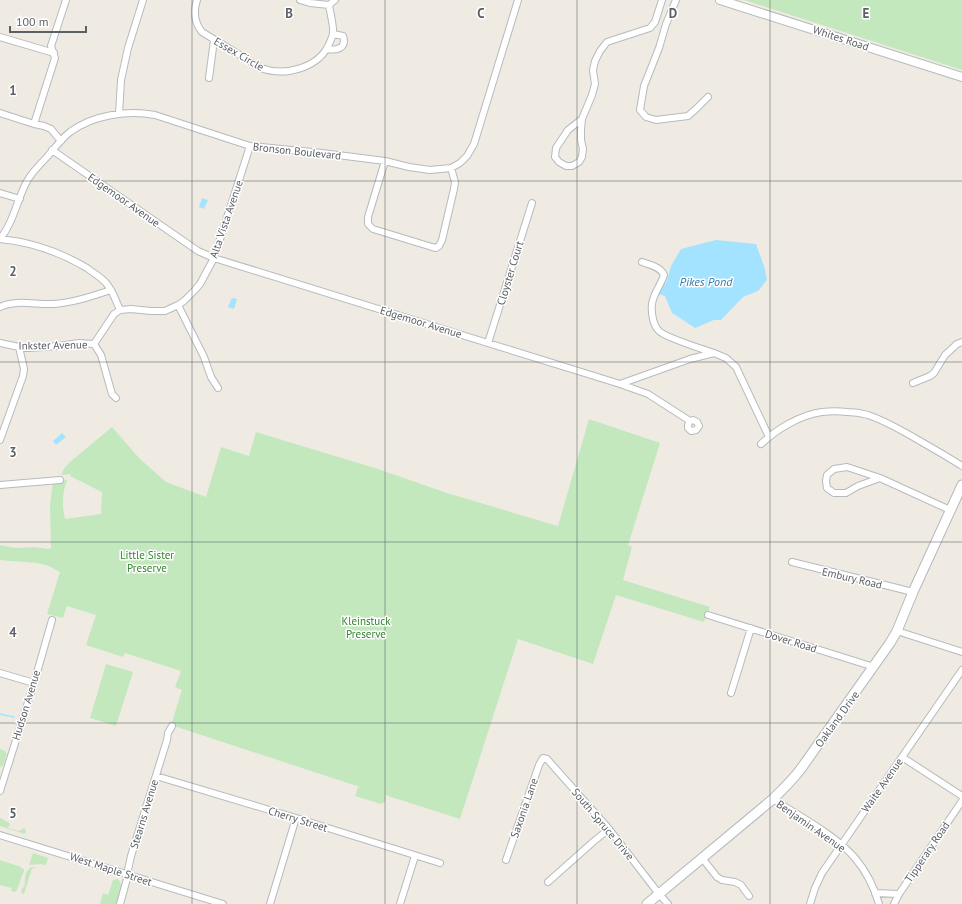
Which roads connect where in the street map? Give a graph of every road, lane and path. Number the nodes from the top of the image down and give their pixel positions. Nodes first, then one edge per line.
1 (66, 0) edge
2 (143, 0) edge
3 (197, 0) edge
4 (300, 0) edge
5 (335, 0) edge
6 (518, 0) edge
7 (662, 0) edge
8 (676, 0) edge
9 (720, 0) edge
10 (329, 5) junction
11 (333, 34) junction
12 (0, 37) edge
13 (214, 40) junction
14 (328, 49) junction
15 (54, 53) junction
16 (962, 77) edge
17 (209, 78) dead end
18 (708, 97) dead end
19 (0, 113) edge
20 (119, 114) junction
21 (582, 119) junction
22 (34, 124) junction
23 (61, 141) junction
24 (250, 146) junction
25 (52, 150) junction
26 (385, 161) junction
27 (451, 168) junction
28 (0, 193) edge
29 (20, 199) junction
30 (532, 203) dead end
31 (0, 239) edge
32 (214, 258) junction
33 (642, 262) dead end
34 (111, 290) junction
35 (178, 305) junction
36 (0, 307) edge
37 (120, 310) junction
38 (962, 342) edge
39 (0, 343) edge
40 (488, 343) junction
41 (94, 344) junction
42 (19, 347) junction
43 (714, 353) junction
44 (913, 383) dead end
45 (620, 384) junction
46 (218, 388) dead end
47 (116, 398) dead end
48 (690, 422) dead end
49 (769, 437) junction
50 (0, 440) edge
51 (761, 444) dead end
52 (962, 466) edge
53 (880, 478) junction
54 (60, 480) dead end
55 (962, 484) edge
56 (0, 485) edge
57 (950, 510) junction
58 (792, 562) dead end
59 (913, 592) junction
60 (708, 615) dead end
61 (52, 620) dead end
62 (752, 628) junction
63 (897, 631) junction
64 (962, 652) edge
65 (874, 667) junction
66 (962, 670) edge
67 (0, 673) edge
68 (34, 683) junction
69 (732, 693) dead end
70 (172, 726) dead end
71 (902, 757) junction
72 (543, 758) joint
73 (156, 776) junction
74 (0, 791) edge
75 (962, 796) edge
76 (772, 799) junction
77 (962, 800) edge
78 (296, 818) junction
79 (609, 829) junction
80 (0, 835) edge
81 (841, 845) junction
82 (415, 856) junction
83 (702, 858) junction
84 (506, 860) dead end
85 (440, 863) dead end
86 (128, 875) junction
87 (548, 882) dead end
88 (875, 893) junction
89 (659, 894) junction
90 (898, 894) junction
91 (749, 896) dead end
92 (120, 904) edge
93 (223, 904) edge
94 (270, 904) edge
95 (400, 904) edge
96 (647, 904) edge
97 (668, 904) edge
98 (810, 904) edge
99 (879, 904) edge
100 (894, 904) edge

1 - 15 street
2 - 20 street
3 - 13 street, Essex Circle
4 - 10 street
5 - 10 street
6 - 27 street
7 - 21 street
8 - 18 street
9 - 16 street, Whites Road
10 - 11 street
11 - 14 street
11 - 14 street, Essex Circle
12 - 15 street
13 - 14 street, Essex Circle
13 - 17 street
15 - 22 street
19 - 22 street
20 - 23 street, Bronson Boulevard
20 - 24 street, Bronson Boulevard
21 - 21 street
22 - 23 street
23 - 25 street, Bronson Boulevard
24 - 26 street, Bronson Boulevard
24 - 32 street, Alta Vista Avenue
25 - 29 street, Bronson Boulevard
25 - 32 street, Edgemoor Avenue
26 - 27 street, Bronson Boulevard
26 - 27 street
28 - 29 street
29 - 31 street, Bronson Boulevard
30 - 40 street, Cloyster Court
31 - 34 street
32 - 35 street, Alta Vista Avenue
32 - 40 street, Edgemoor Avenue
33 - 43 street
34 - 36 street
34 - 37 street
35 - 37 street
35 - 46 street
37 - 41 street
38 - 44 street
39 - 42 street, Inkster Avenue
40 - 45 street, Edgemoor Avenue
41 - 42 street, Inkster Avenue
41 - 47 street, Inkster Avenue
42 - 50 street
43 - 45 street
43 - 49 street
45 - 48 street, Edgemoor Avenue
49 - 51 street
49 - 52 street
53 - 53 street
53 - 57 street
54 - 56 street
55 - 57 main road, Oakland Drive
57 - 59 main road, Oakland Drive
58 - 59 street, Embury Road
59 - 63 main road, Oakland Drive
60 - 62 street, Dover Road
61 - 68 street, Hudson Avenue
62 - 65 street, Dover Road
62 - 69 street
63 - 64 street
63 - 65 main road, Oakland Drive
65 - 76 main road, Oakland Drive
66 - 71 street, Waite Avenue
67 - 68 street
68 - 74 street, Hudson Avenue
70 - 73 street, Stearns Avenue
71 - 75 street
71 - 81 street, Waite Avenue
72 - 79 street, South Spruce Drive
72 - 84 street, Saxonia Lane
73 - 78 street, Cherry Street
73 - 86 street, Stearns Avenue
76 - 81 street, Benjamin Avenue
76 - 83 main road, Oakland Drive
77 - 90 street, Tipperary Road
78 - 82 street, Cherry Street
78 - 94 street
79 - 87 street
79 - 89 street, South Spruce Drive
80 - 86 street, West Maple Street
81 - 88 street, Benjamin Avenue
81 - 98 street, Waite Avenue
82 - 85 street, Cherry Street
82 - 95 street
83 - 89 main road, Oakland Drive
83 - 91 street
86 - 92 street, Stearns Avenue
86 - 93 street, West Maple Street
88 - 90 street
88 - 99 street, Benjamin Avenue
89 - 96 main road, Oakland Drive
89 - 97 street, South Spruce Drive
90 - 100 street, Tipperary Road

